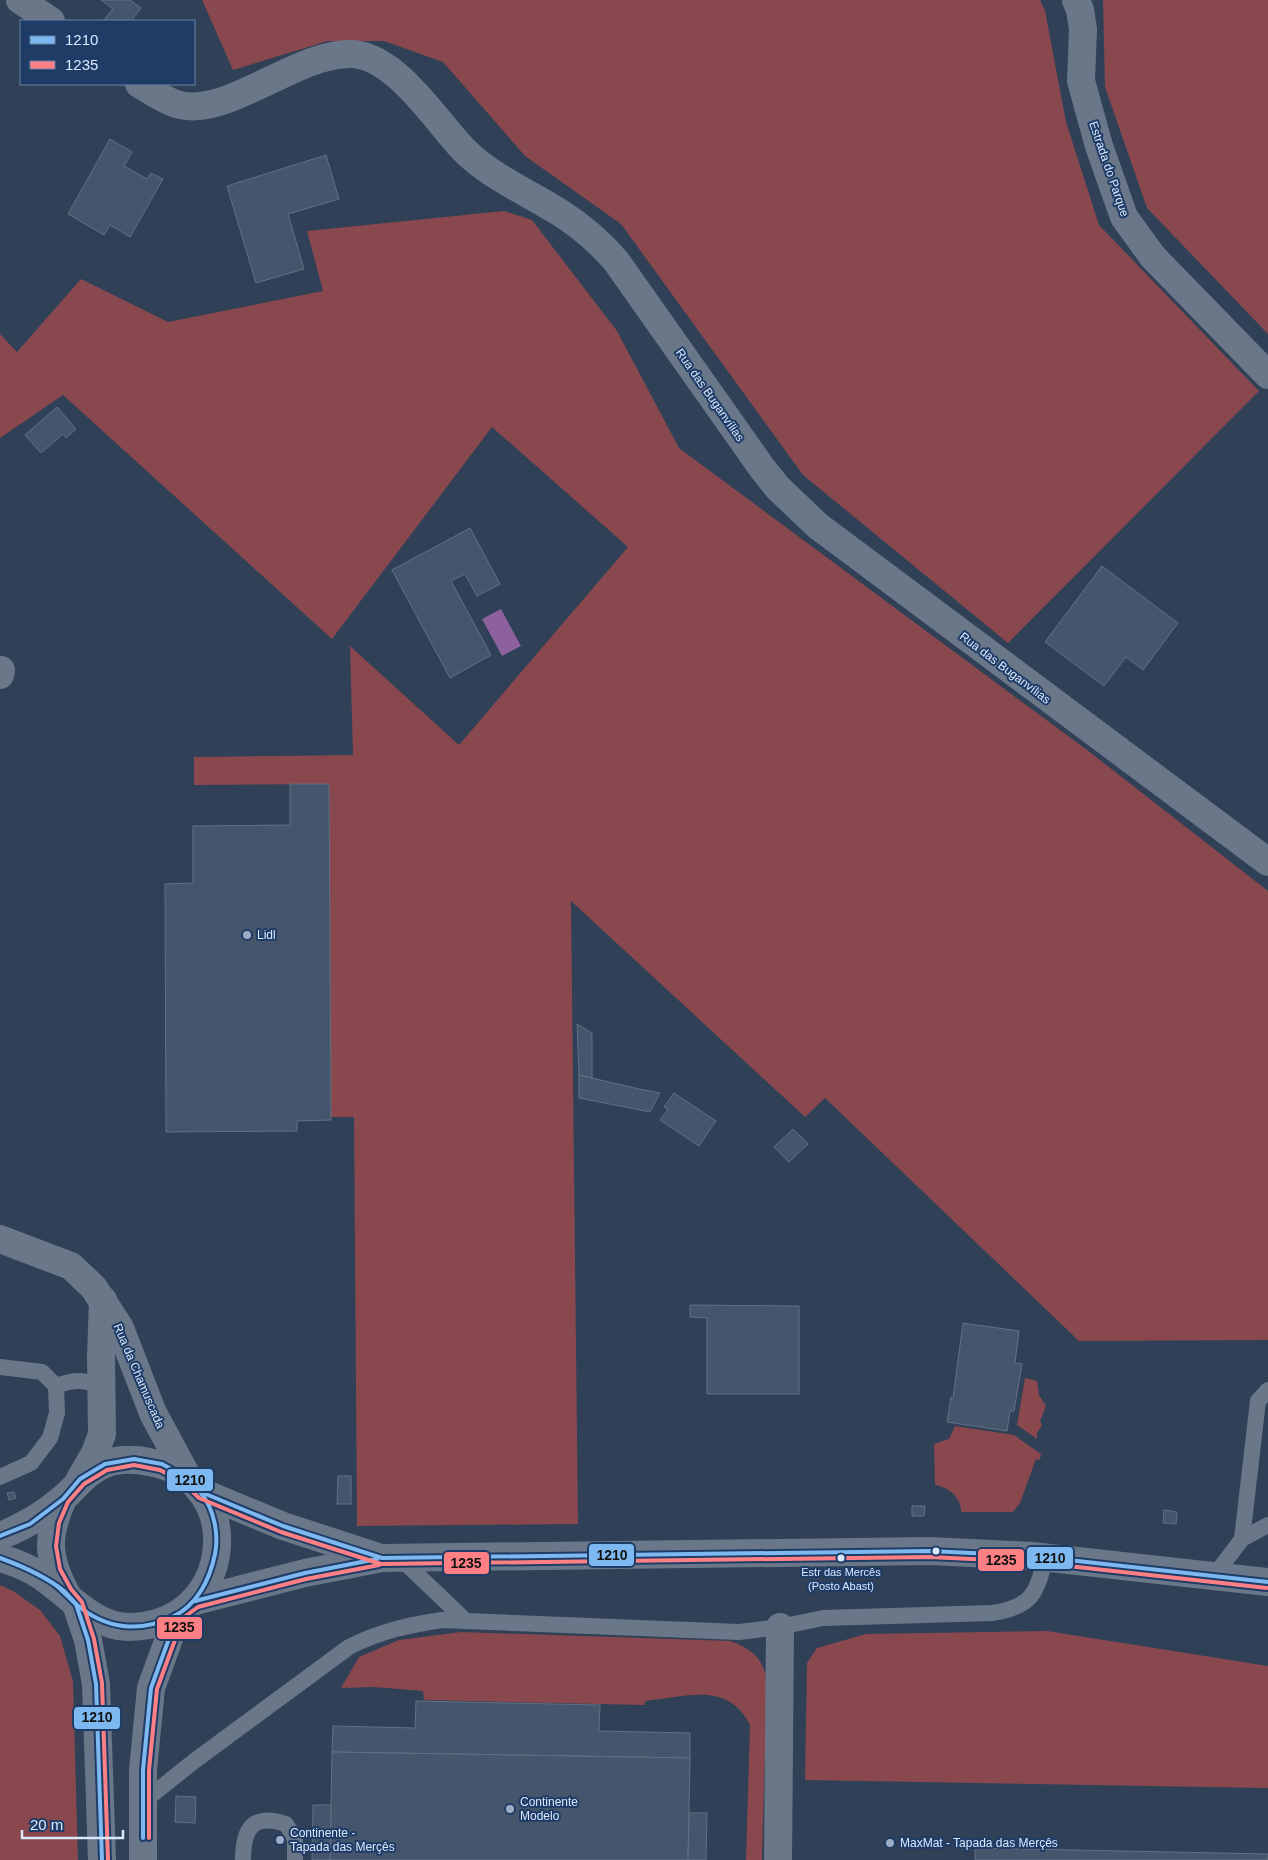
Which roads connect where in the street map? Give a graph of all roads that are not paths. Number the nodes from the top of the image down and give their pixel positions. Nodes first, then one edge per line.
1 (20, 0) edge
2 (1076, 0) edge
3 (49, 20) edge
4 (142, 85) edge
5 (1268, 375) edge
6 (1, 670) edge
7 (0, 675) edge
8 (1268, 862) edge
9 (0, 1239) edge
10 (103, 1300) junction
11 (0, 1367) edge
12 (56, 1386) junction
13 (102, 1388) junction
14 (1268, 1390) edge
15 (0, 1477) edge
16 (194, 1485) junction
17 (72, 1489) junction
18 (1268, 1525) edge
19 (0, 1536) edge
20 (1242, 1540) junction
21 (1046, 1557) junction
22 (0, 1558) edge
23 (391, 1559) junction
24 (1214, 1576) junction
25 (1268, 1582) edge
26 (71, 1598) junction
27 (186, 1608) junction
28 (466, 1621) junction
29 (780, 1627) junction
30 (143, 1802) junction
31 (102, 1860) edge
32 (144, 1860) edge
33 (243, 1860) edge
34 (295, 1860) edge
35 (778, 1860) edge

1 - 3 street
2 - 5 street, Estrada do Parque
4 - 8 street, Rua das Buganvílias
6 - 7 street
9 - 10 street, Rua da Chamuscada
10 - 13 street, Rua da Chamuscada
10 - 16 street, Rua da Chamuscada
11 - 12 lane
12 - 13 lane
12 - 15 lane
13 - 17 street, Rua da Chamuscada
14 - 20 lane
16 - 17 street
16 - 23 street
16 - 27 street
17 - 19 street
17 - 26 street
18 - 20 lane
20 - 24 lane
21 - 23 street
21 - 24 street
21 - 29 lane
22 - 26 street
23 - 27 street
23 - 28 lane
24 - 25 street
26 - 27 street
26 - 31 street
27 - 30 street
28 - 29 lane
28 - 30 lane
29 - 35 street
30 - 32 street
33 - 34 lane

